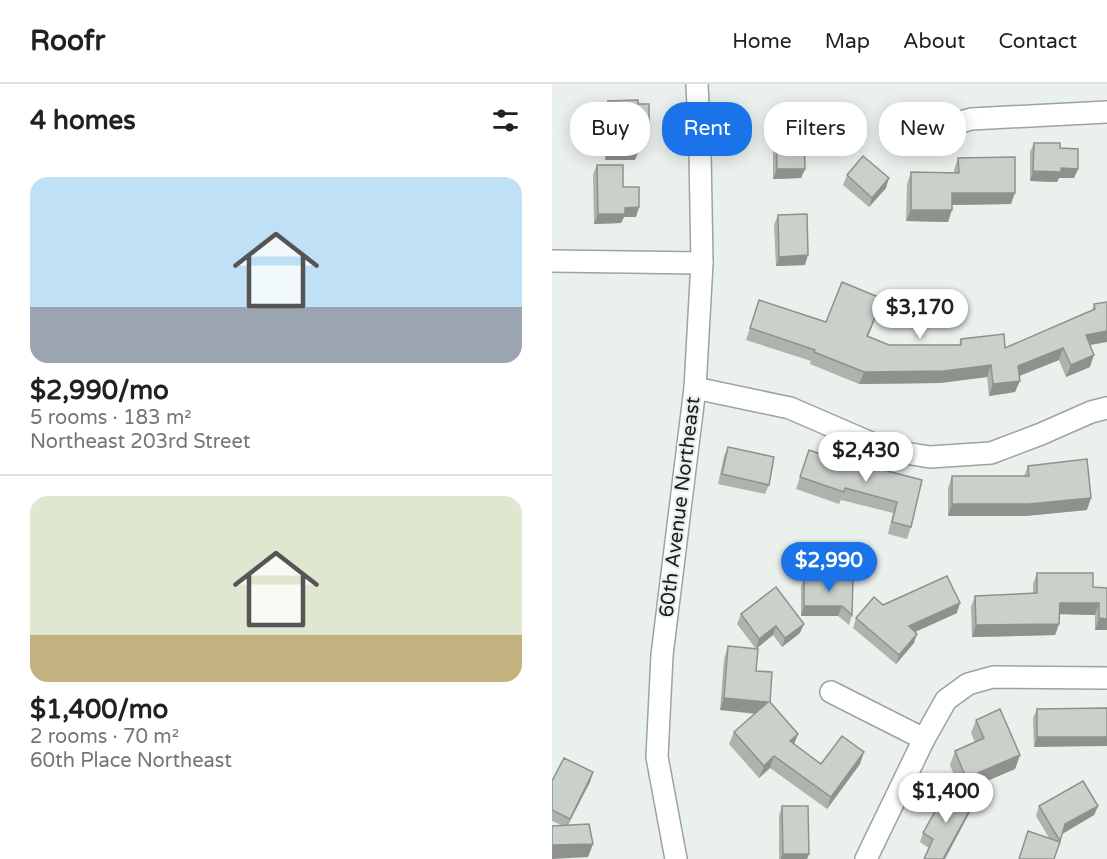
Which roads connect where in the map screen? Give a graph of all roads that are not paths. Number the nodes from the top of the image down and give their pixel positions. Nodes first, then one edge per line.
1 (697, 84) edge
2 (1107, 112) edge
3 (966, 120) edge
4 (552, 261) edge
5 (702, 263) junction
6 (695, 388) junction
7 (1107, 408) edge
8 (1107, 678) edge
9 (831, 692) dead end
10 (924, 740) junction
11 (676, 859) edge
12 (866, 859) edge

1 - 5 street, 60th Avenue Northeast
2 - 3 street
4 - 5 street
5 - 6 street, 60th Avenue Northeast
6 - 7 street
6 - 11 street, 60th Avenue Northeast
8 - 10 street
9 - 10 street
10 - 12 street

